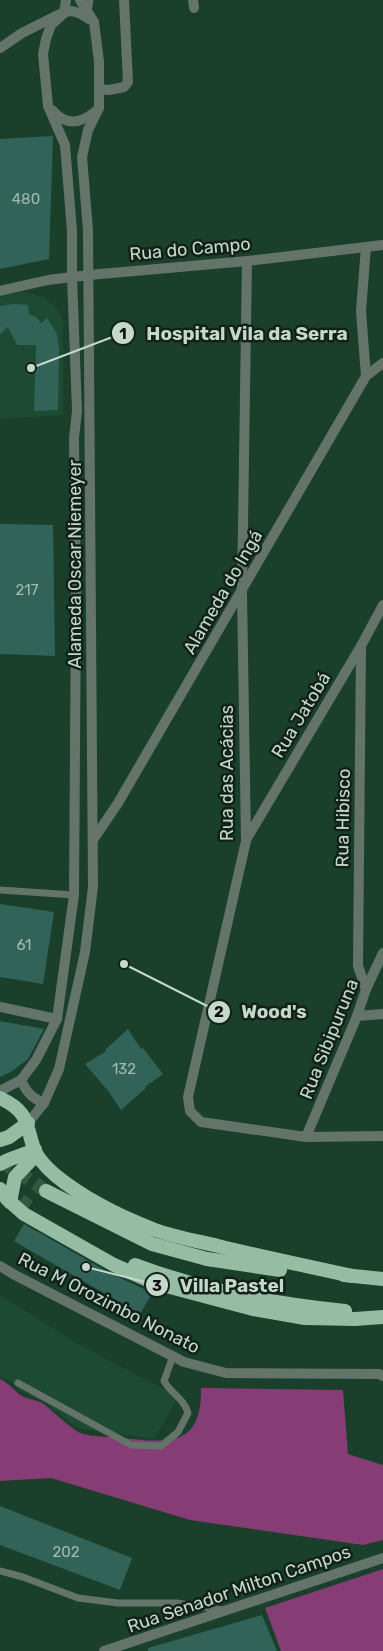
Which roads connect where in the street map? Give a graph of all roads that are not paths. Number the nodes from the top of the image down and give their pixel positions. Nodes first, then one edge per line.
1 (66, 0) edge
2 (80, 0) edge
3 (90, 0) edge
4 (124, 0) edge
5 (88, 12) junction
6 (64, 13) junction
7 (94, 22) junction
8 (0, 48) edge
9 (99, 89) junction
10 (48, 106) junction
11 (100, 108) junction
12 (383, 245) edge
13 (366, 247) junction
14 (247, 260) junction
15 (89, 275) junction
16 (72, 277) junction
17 (0, 291) edge
18 (383, 363) edge
19 (366, 376) junction
20 (75, 489) junction
21 (91, 492) junction
22 (242, 592) junction
23 (383, 605) edge
24 (361, 646) junction
25 (93, 840) junction
26 (246, 840) junction
27 (0, 890) edge
28 (74, 894) junction
29 (383, 953) edge
30 (366, 989) junction
31 (0, 1007) edge
32 (383, 1014) edge
33 (357, 1016) junction
34 (57, 1019) junction
35 (20, 1080) junction
36 (0, 1091) edge
37 (0, 1098) edge
38 (44, 1103) junction
39 (28, 1123) junction
40 (383, 1136) edge
41 (306, 1137) junction
42 (0, 1140) edge
43 (34, 1150) junction
44 (0, 1164) edge
45 (46, 1191) tunnel mouth
46 (4, 1197) edge
47 (29, 1207) tunnel mouth
48 (0, 1266) edge
49 (352, 1276) junction
50 (383, 1279) edge
51 (383, 1316) edge
52 (173, 1356) junction
53 (383, 1376) edge
54 (18, 1383) dead end
55 (383, 1558) edge
56 (0, 1571) edge
57 (225, 1611) junction
58 (104, 1651) edge

1 - 6 street, Alameda Oscar Niemeyer
2 - 5 street
3 - 5 lane
4 - 9 street
5 - 7 street
6 - 7 street
6 - 8 street
6 - 10 street, Alameda Oscar Niemeyer
7 - 9 street
9 - 11 street
10 - 11 street
10 - 16 street, Alameda Oscar Niemeyer
11 - 15 street, Alameda Oscar Niemeyer
12 - 13 street, Rua do Campo
13 - 14 street, Rua do Campo
13 - 19 street
14 - 15 street, Rua do Campo
14 - 22 street, Rua das Acácias
15 - 16 street, Rua do Campo
15 - 21 street, Alameda Oscar Niemeyer
16 - 17 street, Rua do Campo
16 - 20 street, Alameda Oscar Niemeyer
18 - 19 street, Alameda do Ingá
19 - 22 street, Alameda do Ingá
20 - 21 street
20 - 28 street, Alameda Oscar Niemeyer
21 - 25 street, Alameda Oscar Niemeyer
22 - 25 street, Alameda do Ingá
22 - 26 street, Rua das Acácias
23 - 24 street, Rua Jatobá
24 - 26 street, Rua Jatobá
24 - 30 street, Rua Hibisco
25 - 38 street, Alameda Oscar Niemeyer
26 - 41 street, Rua das Acácias
27 - 28 lane
28 - 34 street, Alameda Oscar Niemeyer
29 - 30 street, Rua Sibipuruna
30 - 33 street, Rua Sibipuruna
31 - 34 street
32 - 33 street
33 - 41 street, Rua Sibipuruna
34 - 35 street, Alameda Oscar Niemeyer
35 - 36 street, Alameda Oscar Niemeyer
35 - 38 street
37 - 39 highway
38 - 39 street, Alameda Oscar Niemeyer
39 - 42 highway
39 - 43 highway
40 - 41 street, Rua das Acácias
43 - 44 highway
43 - 46 highway
43 - 49 highway
45 - 49 highway
46 - 51 highway
47 - 51 highway
48 - 52 street, Rua M Orozimbo Nonato
49 - 50 highway
52 - 53 street, Rua M Orozimbo Nonato
52 - 54 lane
55 - 57 street, Rua Senador Milton Campos
56 - 57 lane
57 - 58 street, Rua Senador Milton Campos

